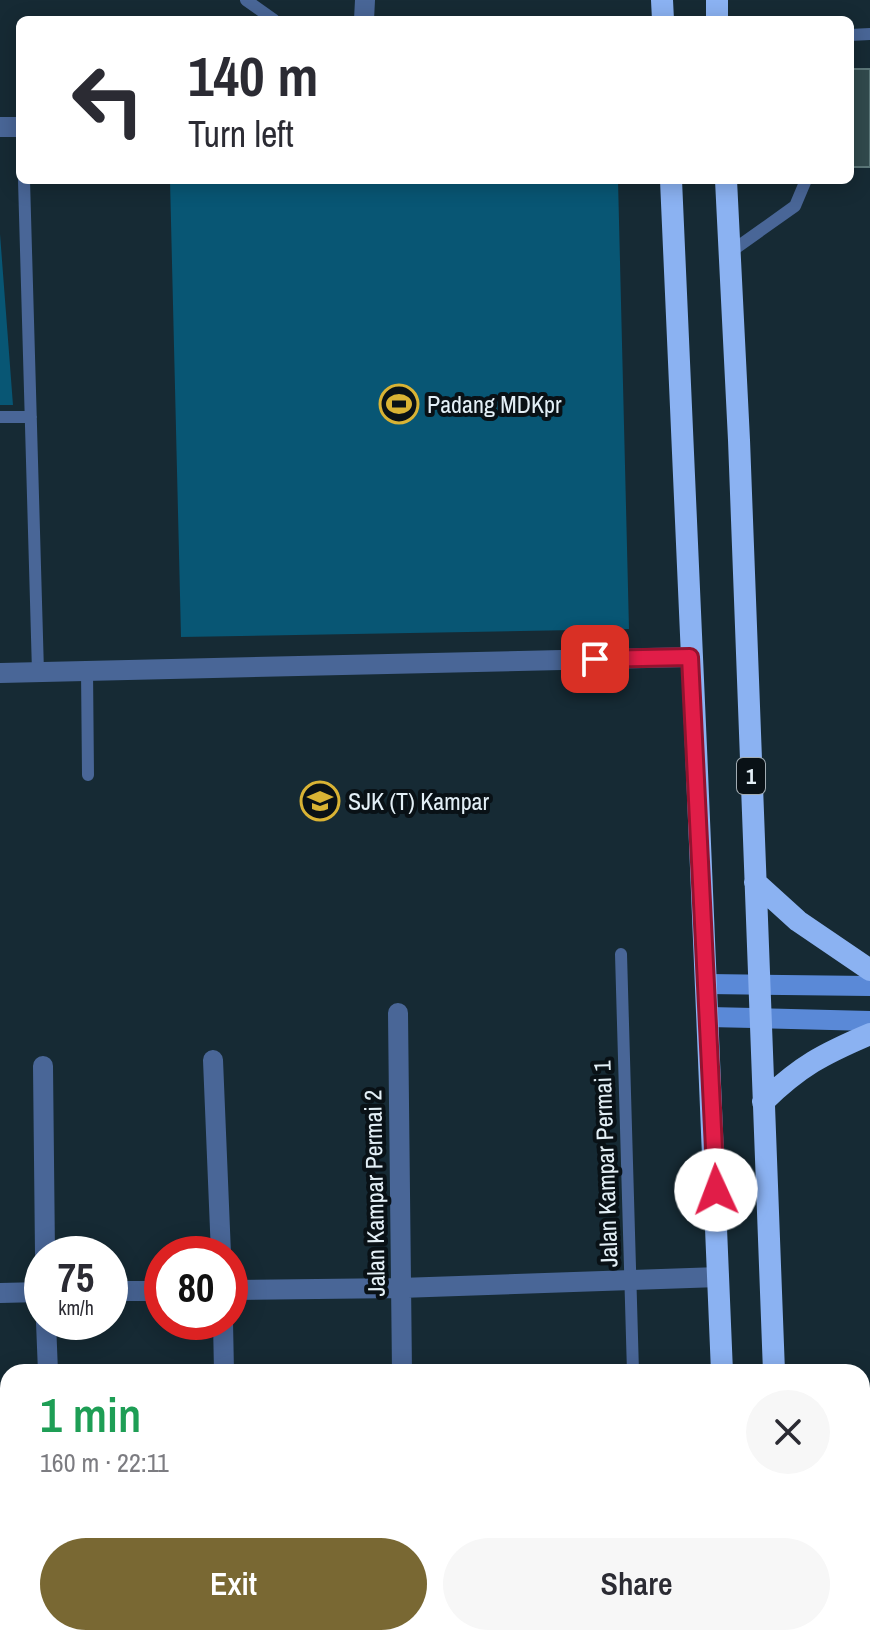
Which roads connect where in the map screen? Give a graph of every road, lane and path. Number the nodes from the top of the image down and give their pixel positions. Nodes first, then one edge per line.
1 (246, 0) edge
2 (268, 16) edge
3 (24, 184) edge
4 (671, 184) edge
5 (726, 184) edge
6 (804, 184) edge
7 (729, 253) junction
8 (0, 417) edge
9 (31, 417) junction
10 (690, 657) junction
11 (87, 670) junction
12 (38, 672) junction
13 (0, 673) edge
14 (88, 775) dead end
15 (755, 882) junction
16 (621, 954) dead end
17 (870, 970) edge
18 (708, 984) junction
19 (759, 985) junction
20 (870, 986) edge
21 (398, 1013) dead end
22 (709, 1017) junction
23 (761, 1017) junction
24 (870, 1021) edge
25 (870, 1034) edge
26 (213, 1060) dead end
27 (43, 1066) dead end
28 (763, 1102) junction
29 (45, 1236) edge
30 (220, 1236) edge
31 (719, 1277) junction
32 (630, 1281) junction
33 (400, 1288) junction
34 (248, 1290) edge
35 (24, 1292) edge
36 (0, 1293) edge
37 (47, 1340) edge
38 (223, 1340) edge
39 (48, 1364) edge
40 (224, 1364) edge
41 (402, 1364) edge
42 (633, 1364) edge
43 (722, 1364) edge
44 (774, 1364) edge

1 - 2 lane
3 - 9 lane
4 - 10 highway
5 - 7 highway, 1
6 - 7 lane
7 - 15 highway, 1
8 - 9 lane
9 - 12 lane
10 - 11 street
10 - 18 highway
11 - 12 street
11 - 14 lane
12 - 13 street
15 - 17 highway
15 - 19 highway, 1
16 - 32 lane, Jalan Kampar Permai 1
18 - 19 main road
18 - 22 highway
19 - 20 main road
19 - 23 highway, 1
21 - 33 street, Jalan Kampar Permai 2
22 - 23 main road
22 - 31 highway
23 - 24 main road
23 - 28 highway, 1
25 - 28 highway
26 - 30 street
27 - 29 street
28 - 44 highway, 1
31 - 32 street
31 - 43 highway
32 - 33 street
32 - 42 lane, Jalan Kampar Permai 1
33 - 34 street
33 - 41 street, Jalan Kampar Permai 2
35 - 36 street
37 - 39 street
38 - 40 street

